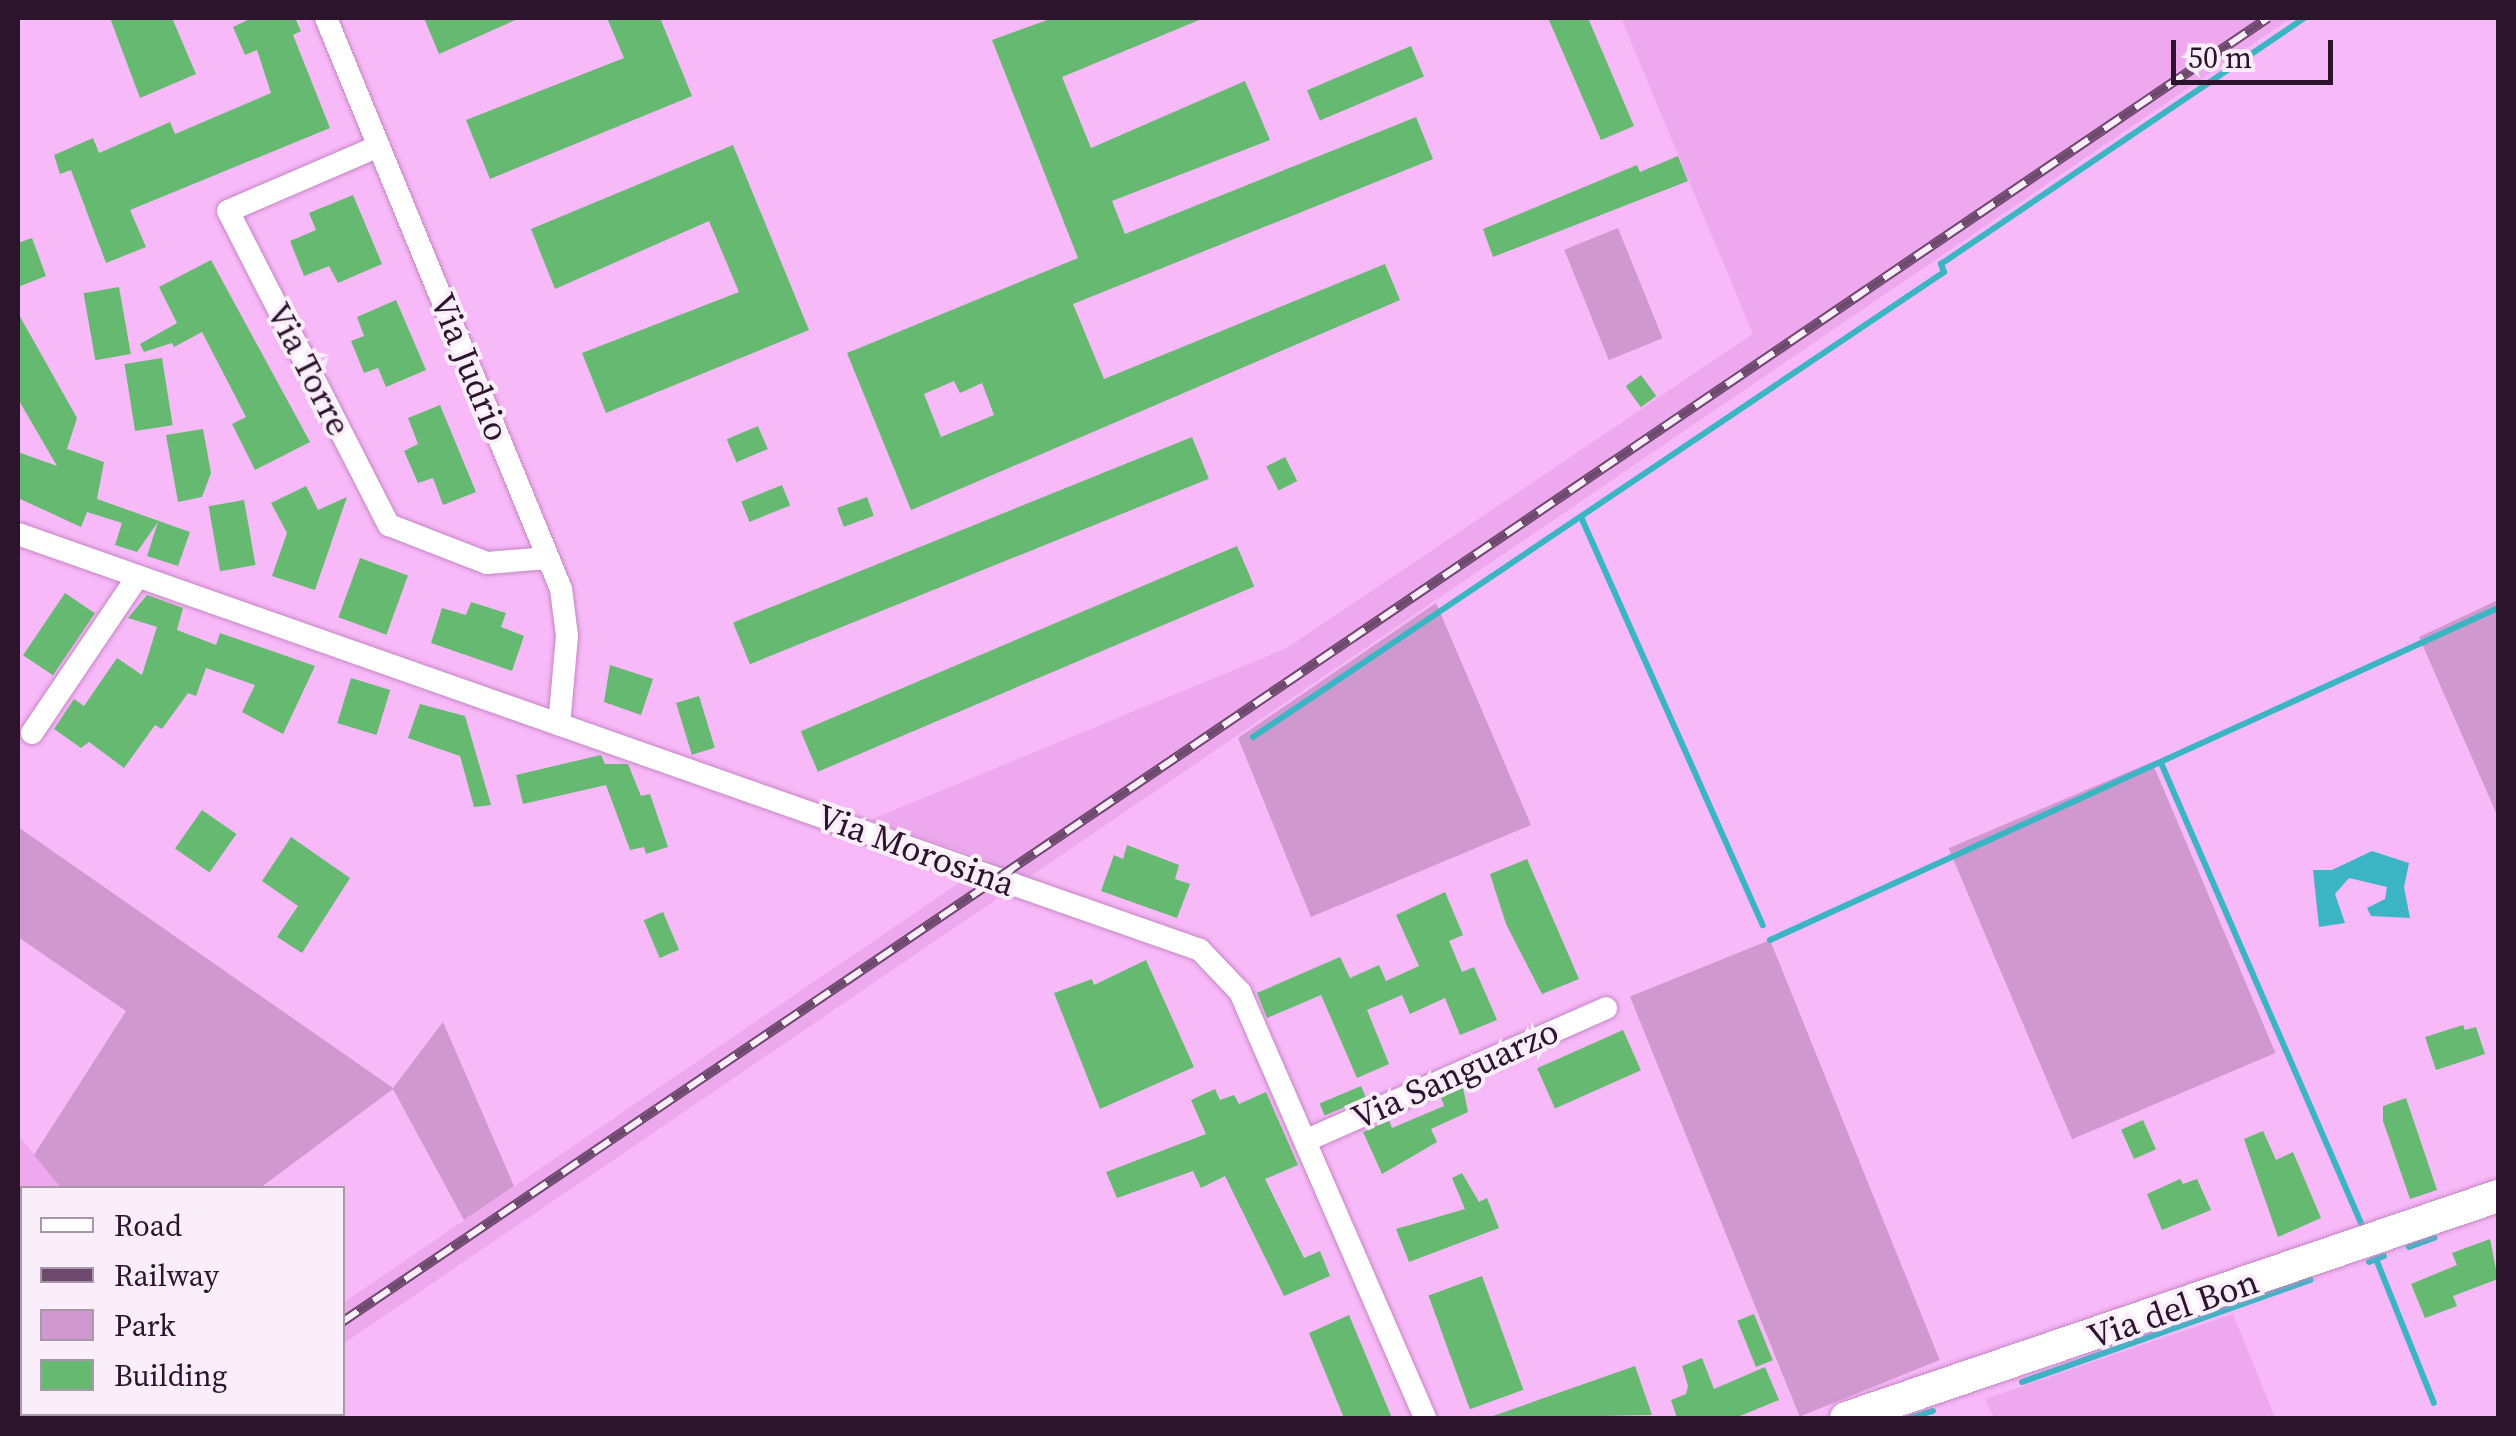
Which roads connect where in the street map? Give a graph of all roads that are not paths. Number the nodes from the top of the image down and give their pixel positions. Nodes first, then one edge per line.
1 (326, 18) edge
2 (379, 146) junction
3 (18, 534) edge
4 (548, 558) junction
5 (138, 576) junction
6 (559, 726) junction
7 (32, 733) dead end
8 (1606, 1008) dead end
9 (1305, 1141) junction
10 (2498, 1196) edge
11 (1425, 1418) edge
12 (1846, 1418) edge

1 - 2 street, Via Judrio
2 - 4 street, Via Judrio
2 - 4 street, Via Torre
3 - 5 street, Via Morosina
4 - 6 street, Via Judrio
5 - 6 street, Via Morosina
5 - 7 street
6 - 9 street, Via Morosina
8 - 9 street, Via Sanguarzo
9 - 11 street, Via Morosina
10 - 12 street, Via del Bon

